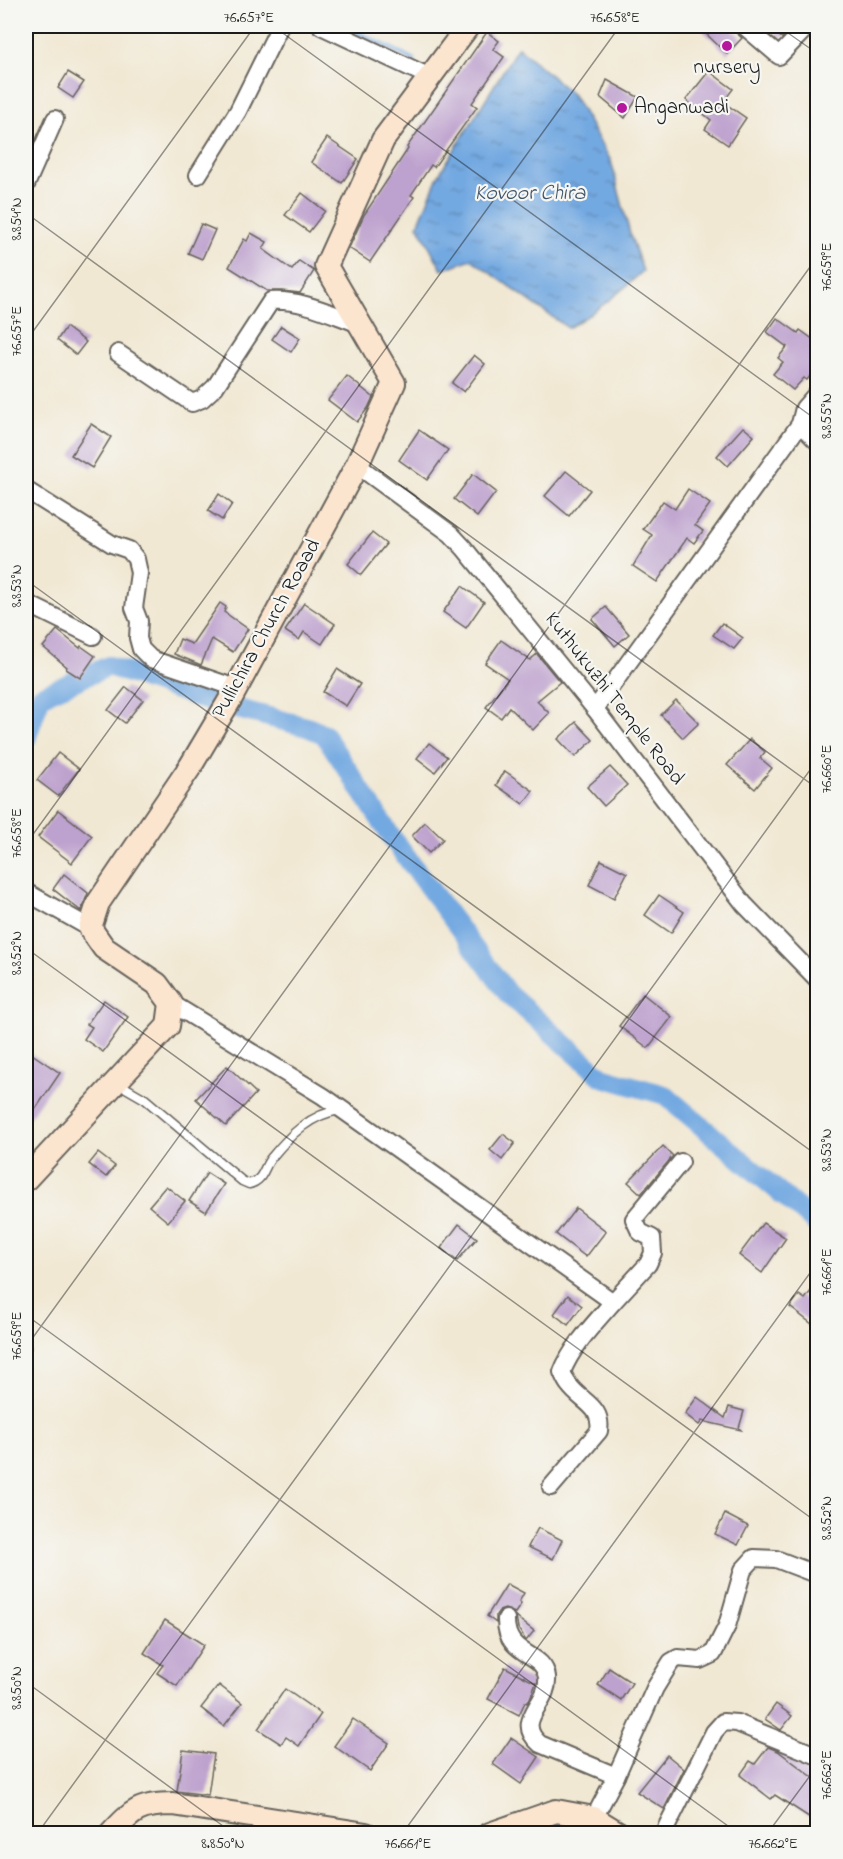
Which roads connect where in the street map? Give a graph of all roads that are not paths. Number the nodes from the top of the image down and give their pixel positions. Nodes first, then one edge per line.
1 (280, 26) edge
2 (321, 26) edge
3 (468, 26) edge
4 (744, 26) edge
5 (808, 26) edge
6 (430, 77) junction
7 (56, 119) dead end
8 (198, 176) dead end
9 (26, 185) edge
10 (360, 324) junction
11 (118, 352) dead end
12 (818, 392) edge
13 (800, 424) junction
14 (818, 441) edge
15 (357, 465) junction
16 (26, 490) edge
17 (26, 603) edge
18 (93, 636) dead end
19 (236, 688) junction
20 (595, 710) junction
21 (26, 892) edge
22 (90, 928) junction
23 (818, 980) edge
24 (171, 1003) junction
25 (118, 1080) junction
26 (342, 1109) junction
27 (681, 1161) dead end
28 (26, 1179) edge
29 (613, 1302) junction
30 (550, 1487) dead end
31 (818, 1575) edge
32 (506, 1619) dead end
33 (818, 1756) edge
34 (616, 1776) junction
35 (594, 1818) junction
36 (111, 1833) edge
37 (366, 1833) edge
38 (490, 1833) edge
39 (620, 1833) edge
40 (663, 1833) edge

1 - 8 street
2 - 6 street
3 - 6 main road, Pullichira Church Roaad
4 - 5 street
6 - 10 main road, Pullichira Church Roaad
7 - 9 street
10 - 11 street
10 - 15 main road, Pullichira Church Roaad
12 - 13 street
13 - 14 street
13 - 20 street
15 - 19 main road, Pullichira Church Roaad
15 - 20 street, Kuthukuzhi Temple Road
16 - 19 street
17 - 18 street
19 - 22 main road, Pullichira Church Roaad
20 - 23 street, Kuthukuzhi Temple Road
21 - 22 street
22 - 24 main road
24 - 25 main road
24 - 26 street
25 - 26 lane
25 - 28 main road
26 - 29 street
27 - 29 street
29 - 30 street
31 - 34 street
32 - 34 street
33 - 40 street
34 - 35 street
35 - 38 main road
35 - 39 main road
36 - 37 main road

